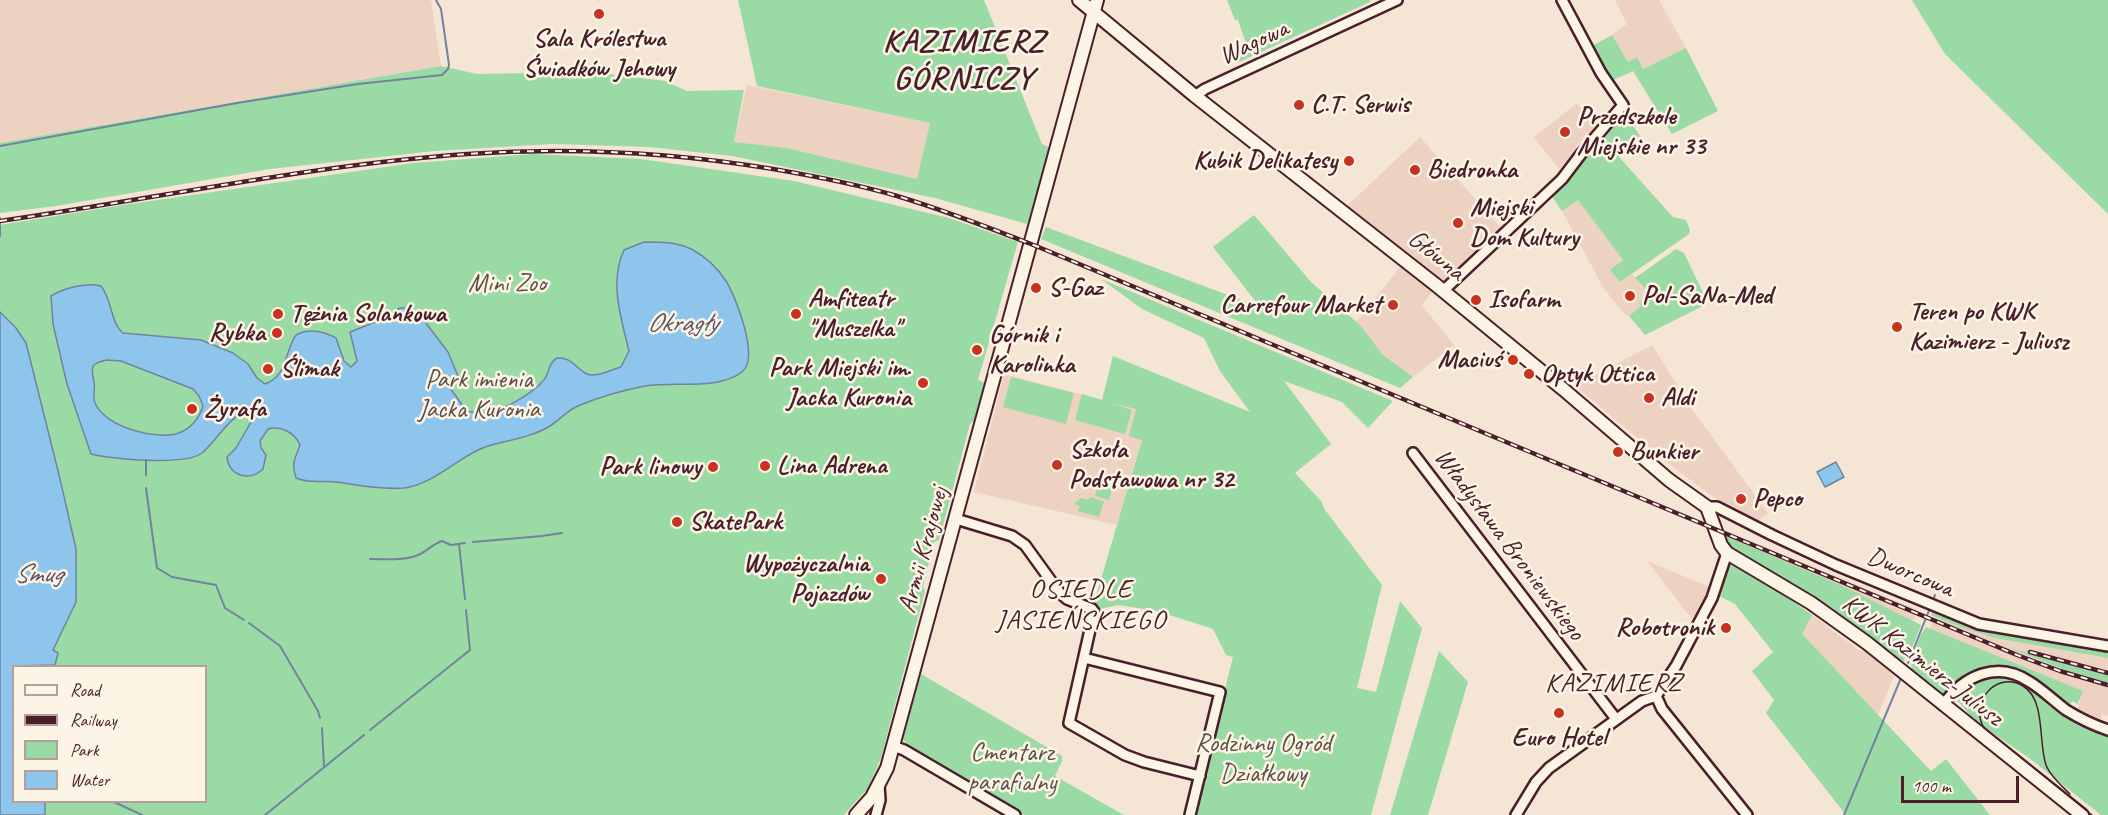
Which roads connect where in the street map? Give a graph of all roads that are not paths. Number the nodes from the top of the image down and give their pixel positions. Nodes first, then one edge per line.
1 (1079, 0) edge
2 (1397, 0) edge
3 (1562, 0) edge
4 (1096, 6) edge
5 (1195, 96) junction
6 (1443, 291) junction
7 (1413, 453) dead end
8 (1707, 507) junction
9 (956, 519) junction
10 (1727, 553) junction
11 (2108, 646) edge
12 (1084, 658) junction
13 (1656, 696) junction
14 (1943, 705) junction
15 (1616, 719) junction
16 (2108, 729) edge
17 (893, 746) junction
18 (1200, 776) junction
19 (879, 785) junction
20 (856, 815) edge
21 (876, 815) edge
22 (1015, 815) edge
23 (1190, 815) edge
24 (1516, 815) edge
25 (1747, 815) edge
26 (2082, 815) edge

1 - 4 street, Główna
2 - 5 street, Wagowa
3 - 6 street
4 - 5 street, Główna
4 - 9 street, Armii Krajowej
5 - 6 street, Główna
6 - 8 street, Główna
7 - 15 street, Władysława Broniewskiego
8 - 10 street
8 - 11 street, Dworcowa
9 - 12 street
9 - 17 street, Armii Krajowej
10 - 13 street
10 - 14 street, KWK Kazimierz-Juliusz
12 - 18 street
12 - 18 street
13 - 15 street
13 - 25 street
14 - 16 street
14 - 26 street, KWK Kazimierz-Juliusz
15 - 24 street
17 - 19 street, Armii Krajowej
17 - 22 street
18 - 23 street
19 - 20 street, Armii Krajowej
19 - 21 street

